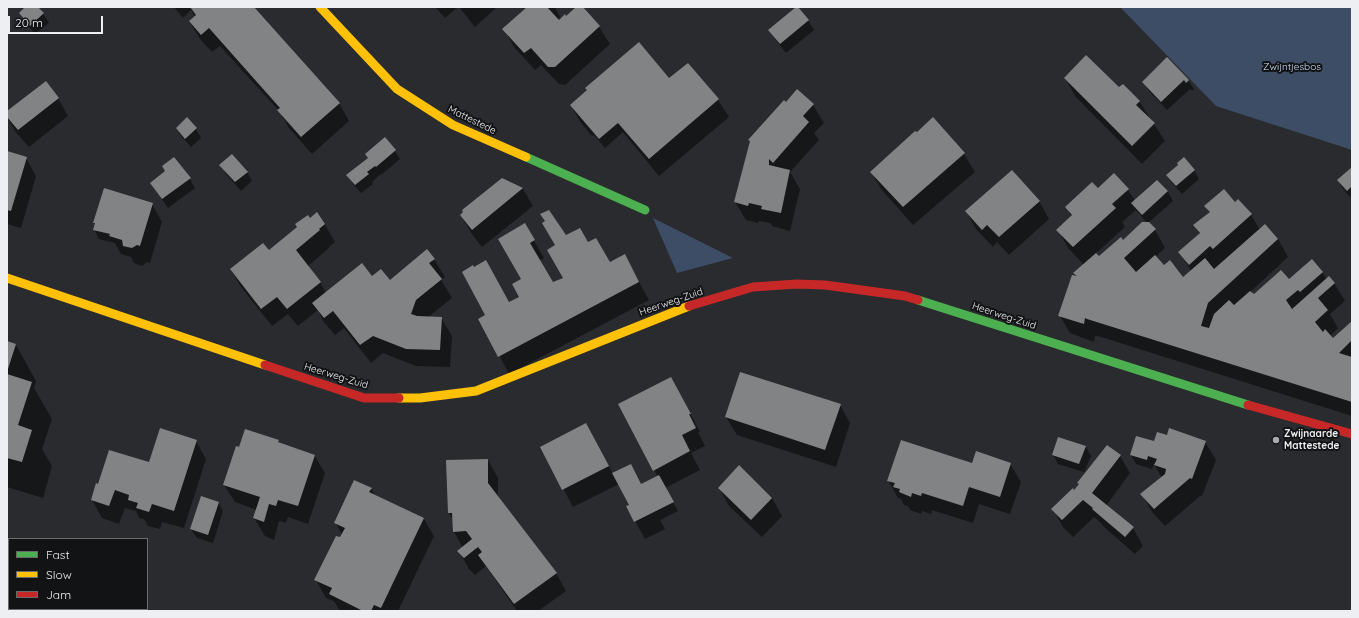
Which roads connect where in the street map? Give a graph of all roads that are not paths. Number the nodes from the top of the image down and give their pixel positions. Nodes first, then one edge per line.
1 (320, 7) edge
2 (645, 210) dead end
3 (7, 278) edge
4 (1352, 434) edge

1 - 2 street, Mattestede
3 - 4 street, Heerweg-Zuid

